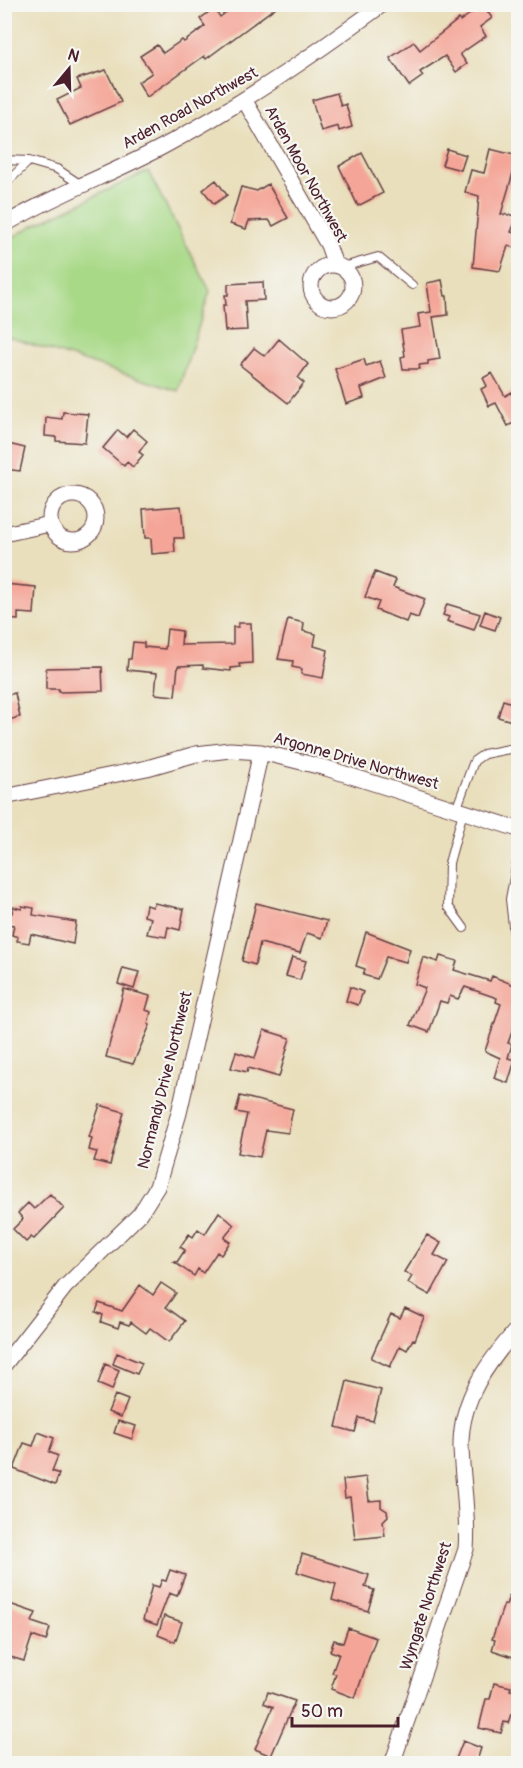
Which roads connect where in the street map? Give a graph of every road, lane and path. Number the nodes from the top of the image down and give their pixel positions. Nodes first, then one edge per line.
1 (383, 4) edge
2 (245, 101) junction
3 (4, 160) edge
4 (29, 161) junction
5 (4, 185) edge
6 (81, 185) junction
7 (4, 225) edge
8 (339, 266) joint
9 (412, 285) dead end
10 (51, 524) dead end
11 (4, 534) edge
12 (509, 749) dead end
13 (261, 752) junction
14 (4, 797) edge
15 (460, 811) junction
16 (519, 830) edge
17 (519, 857) edge
18 (464, 928) dead end
19 (514, 935) dead end
20 (519, 1328) edge
21 (4, 1365) edge
22 (392, 1764) edge

1 - 2 street, Arden Road Northwest
2 - 6 street, Arden Road Northwest
2 - 8 street, Arden Moor Northwest
3 - 4 lane
4 - 5 lane
4 - 6 lane
6 - 7 street, Arden Road Northwest
8 - 9 lane
10 - 11 street
12 - 15 lane
13 - 14 street, Argonne Drive Northwest
13 - 15 street, Argonne Drive Northwest
13 - 21 street, Normandy Drive Northwest
15 - 16 street, Argonne Drive Northwest
15 - 18 lane
17 - 19 lane
20 - 22 street, Wyngate Northwest

